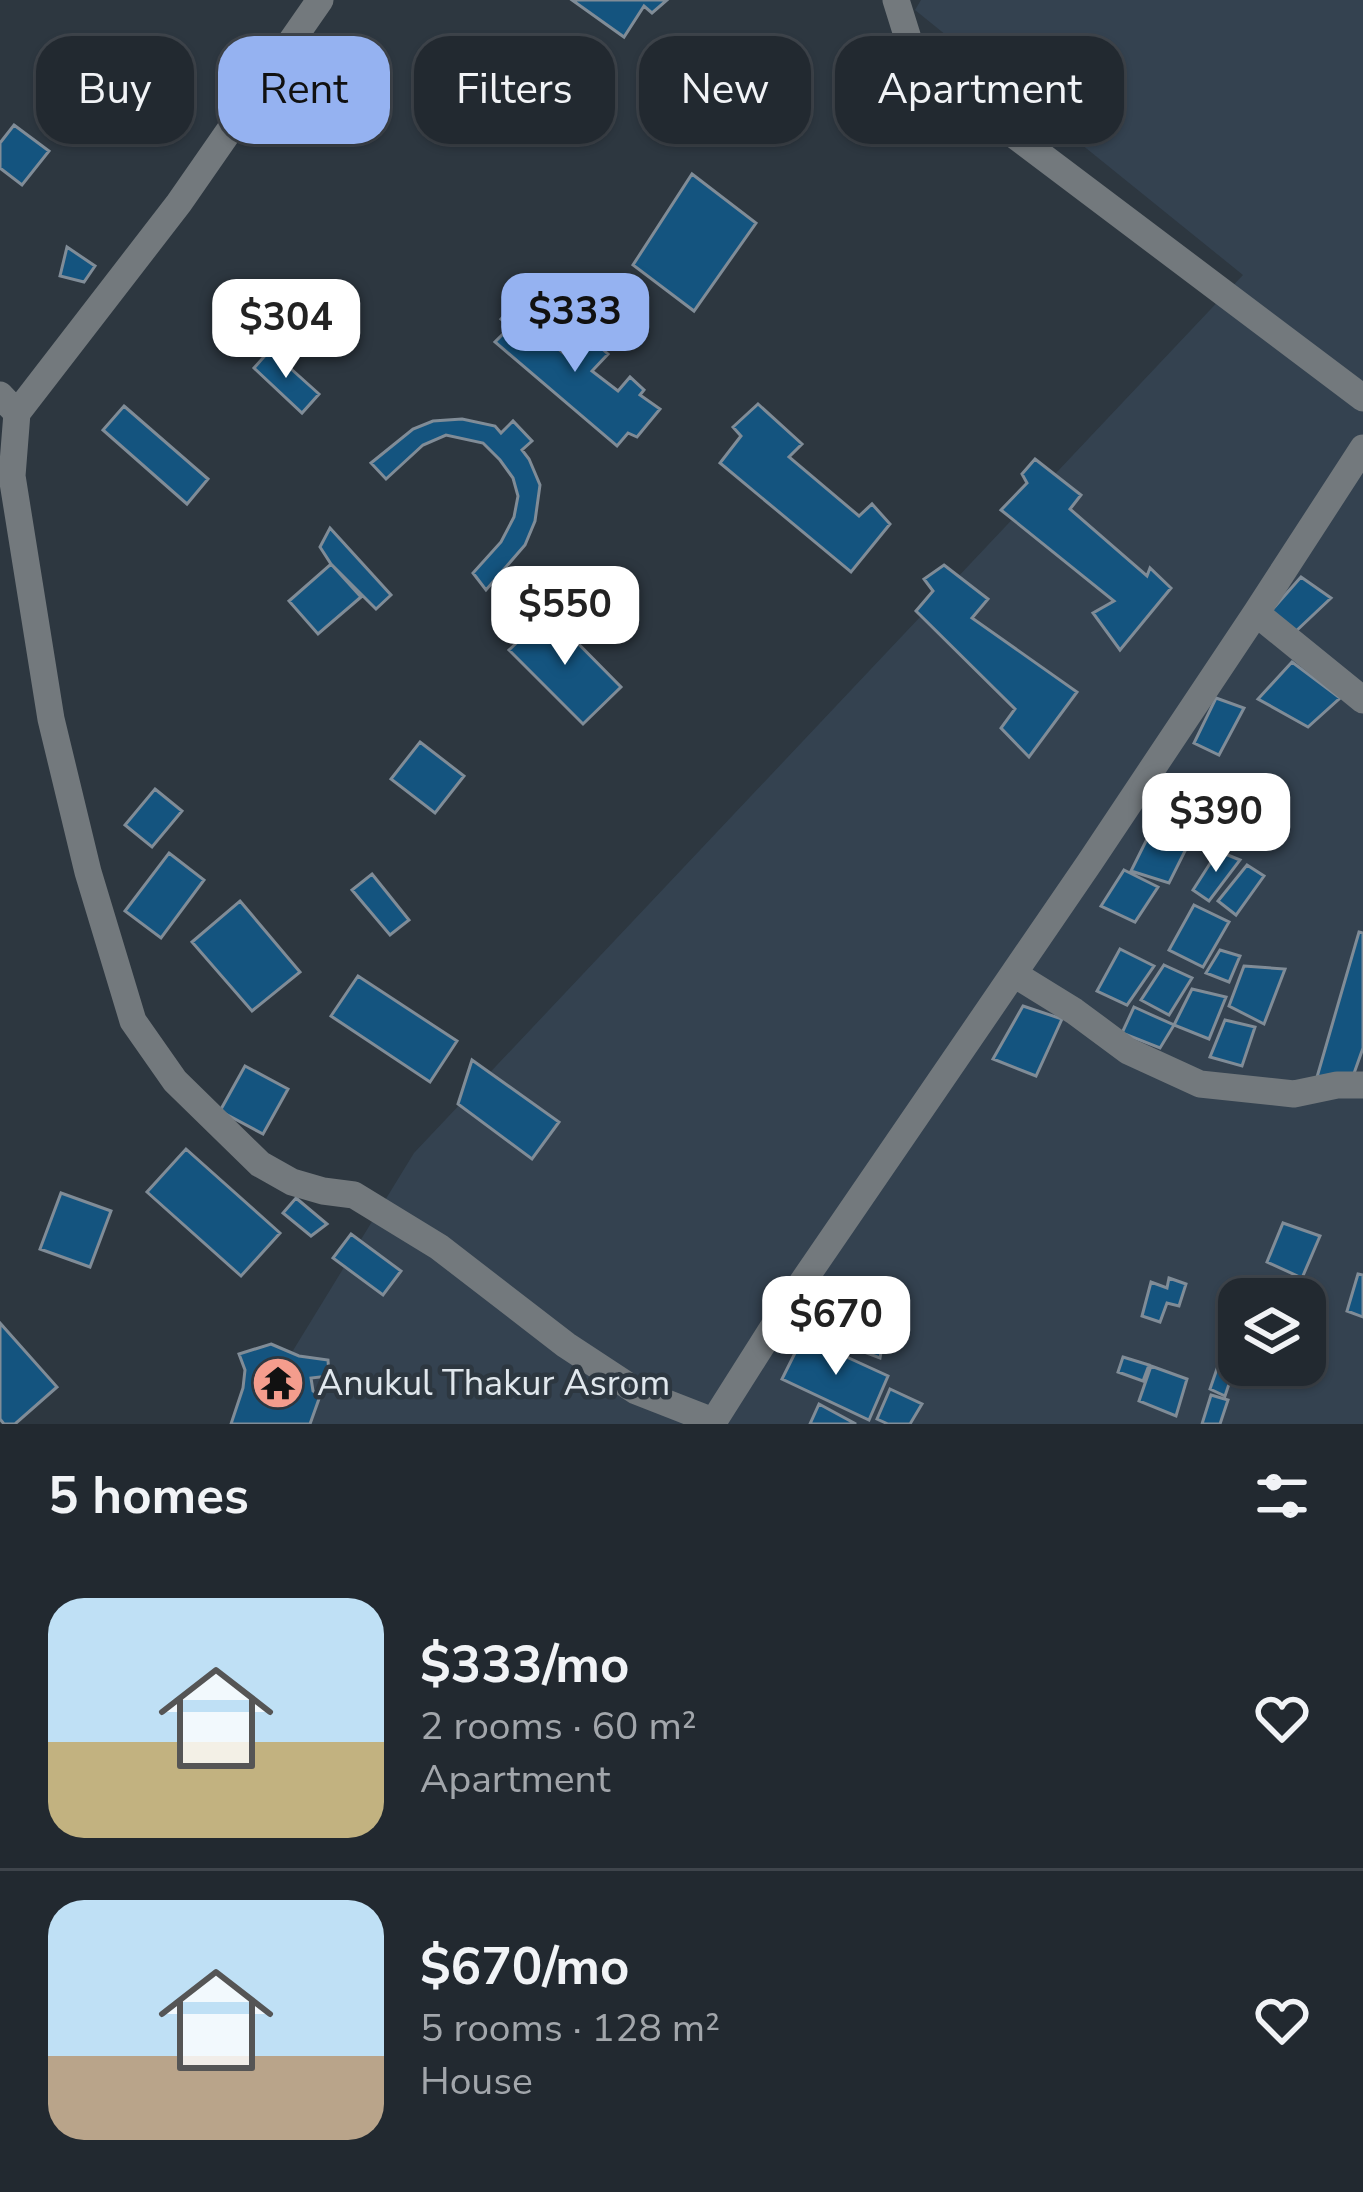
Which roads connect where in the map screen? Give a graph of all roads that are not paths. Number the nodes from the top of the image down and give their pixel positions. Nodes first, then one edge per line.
1 (320, 0) edge
2 (896, 0) edge
3 (1363, 398) edge
4 (8, 404) edge
5 (1363, 448) edge
6 (1256, 614) junction
7 (1363, 700) edge
8 (1014, 974) junction
9 (1363, 1084) edge
10 (713, 1423) edge

1 - 4 street
2 - 3 street
4 - 10 street
5 - 6 street
6 - 7 street
6 - 8 street
8 - 9 street
8 - 10 street

